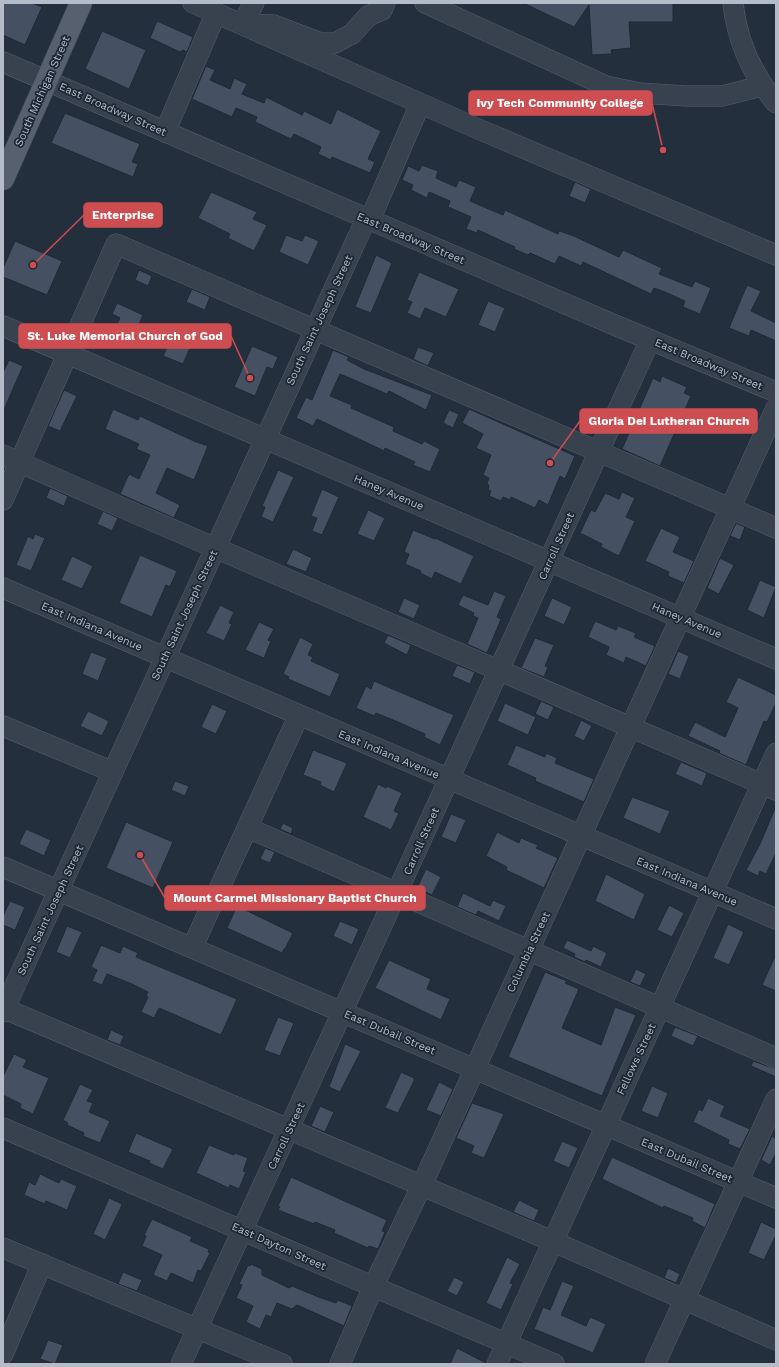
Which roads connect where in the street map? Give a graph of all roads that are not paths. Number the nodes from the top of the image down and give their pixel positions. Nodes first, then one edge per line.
1 (81, 3) edge
2 (193, 3) edge
3 (254, 3) edge
4 (385, 3) edge
5 (425, 3) edge
6 (733, 3) edge
7 (216, 13) junction
8 (242, 24) junction
9 (3, 62) edge
10 (47, 80) junction
11 (762, 86) junction
12 (776, 103) edge
13 (420, 104) junction
14 (165, 132) junction
15 (3, 179) edge
16 (368, 219) junction
17 (776, 255) edge
18 (3, 326) edge
19 (316, 329) junction
20 (650, 340) junction
21 (68, 354) junction
22 (776, 392) edge
23 (776, 408) edge
24 (265, 439) junction
25 (599, 451) junction
26 (11, 458) edge
27 (3, 500) edge
28 (731, 508) junction
29 (776, 528) edge
30 (215, 548) junction
31 (549, 561) junction
32 (3, 588) edge
33 (681, 618) junction
34 (165, 657) junction
35 (776, 658) edge
36 (499, 671) junction
37 (299, 715) junction
38 (3, 726) edge
39 (630, 728) junction
40 (776, 754) edge
41 (113, 772) junction
42 (449, 779) junction
43 (769, 787) edge
44 (248, 828) junction
45 (581, 835) junction
46 (3, 867) edge
47 (58, 891) junction
48 (713, 892) junction
49 (396, 894) junction
50 (776, 918) edge
51 (192, 948) junction
52 (529, 950) junction
53 (660, 1007) junction
54 (3, 1010) edge
55 (342, 1012) junction
56 (776, 1058) edge
57 (474, 1069) junction
58 (776, 1099) edge
59 (606, 1125) junction
60 (3, 1128) edge
61 (288, 1129) junction
62 (738, 1182) junction
63 (421, 1187) junction
64 (776, 1198) edge
65 (242, 1230) junction
66 (552, 1242) junction
67 (3, 1248) edge
68 (42, 1264) junction
69 (373, 1287) junction
70 (685, 1299) junction
71 (197, 1328) junction
72 (776, 1340) edge
73 (507, 1344) junction
74 (3, 1354) edge
75 (3, 1361) edge
76 (9, 1364) edge
77 (181, 1364) edge
78 (282, 1364) edge
79 (340, 1364) edge
80 (498, 1364) edge
81 (554, 1364) edge
82 (655, 1364) edge

1 - 10 main road, South Michigan Street
2 - 7 street
3 - 8 street
4 - 8 street
5 - 11 street
6 - 11 street
7 - 8 street
7 - 14 street
8 - 13 street
9 - 10 street, East Broadway Street
10 - 14 street, East Broadway Street
10 - 15 main road, South Michigan Street
11 - 12 street
13 - 16 street, South Saint Joseph Street
13 - 17 street
14 - 16 street, East Broadway Street
16 - 19 street, South Saint Joseph Street
16 - 20 street, East Broadway Street
18 - 21 street, Haney Avenue
19 - 21 street
19 - 24 street, South Saint Joseph Street
19 - 25 street
20 - 22 street, East Broadway Street
20 - 25 street, Carroll Street
21 - 24 street, Haney Avenue
21 - 26 street
23 - 28 street, Columbia Street
24 - 30 street, South Saint Joseph Street
24 - 31 street, Haney Avenue
25 - 28 street
25 - 31 street, Carroll Street
26 - 27 street
26 - 30 street
28 - 29 street
28 - 33 street, Columbia Street
30 - 34 street, South Saint Joseph Street
30 - 36 street
31 - 33 street, Haney Avenue
31 - 36 street, Carroll Street
32 - 34 street, East Indiana Avenue
33 - 35 street, Haney Avenue
33 - 39 street, Columbia Street
34 - 37 street, East Indiana Avenue
34 - 41 street, South Saint Joseph Street
36 - 39 street
36 - 42 street, Carroll Street
37 - 42 street, East Indiana Avenue
37 - 44 street
38 - 41 street
39 - 43 street
39 - 45 street, Columbia Street
40 - 43 street, Fellows Street
41 - 47 street, South Saint Joseph Street
42 - 45 street, East Indiana Avenue
42 - 49 street, Carroll Street
43 - 48 street, Fellows Street
44 - 49 street
44 - 51 street
45 - 48 street, East Indiana Avenue
45 - 52 street, Columbia Street
46 - 47 street, East Dubail Street
47 - 51 street, East Dubail Street
47 - 54 street, South Saint Joseph Street
48 - 50 street, East Indiana Avenue
48 - 53 street, Fellows Street
49 - 52 street
49 - 55 street, Carroll Street
51 - 55 street, East Dubail Street
52 - 53 street
52 - 57 street, Columbia Street
53 - 56 street
53 - 59 street, Fellows Street
54 - 61 street
55 - 57 street, East Dubail Street
55 - 61 street, Carroll Street
57 - 59 street, East Dubail Street
57 - 63 street, Columbia Street
58 - 62 street
59 - 62 street, East Dubail Street
59 - 66 street, Fellows Street
60 - 65 street, East Dayton Street
61 - 63 street
61 - 65 street, Carroll Street
62 - 64 street, East Dubail Street
62 - 70 street
63 - 66 street
63 - 69 street, Columbia Street
65 - 69 street, East Dayton Street
65 - 71 street, Carroll Street
66 - 70 street
66 - 73 street, Fellows Street
67 - 68 street
68 - 71 street
68 - 74 street
69 - 73 street, East Dayton Street
69 - 79 street
70 - 72 street
70 - 82 street
71 - 77 street, Carroll Street
71 - 78 street
73 - 80 street, Fellows Street
73 - 81 street, East Dayton Street
75 - 76 street

